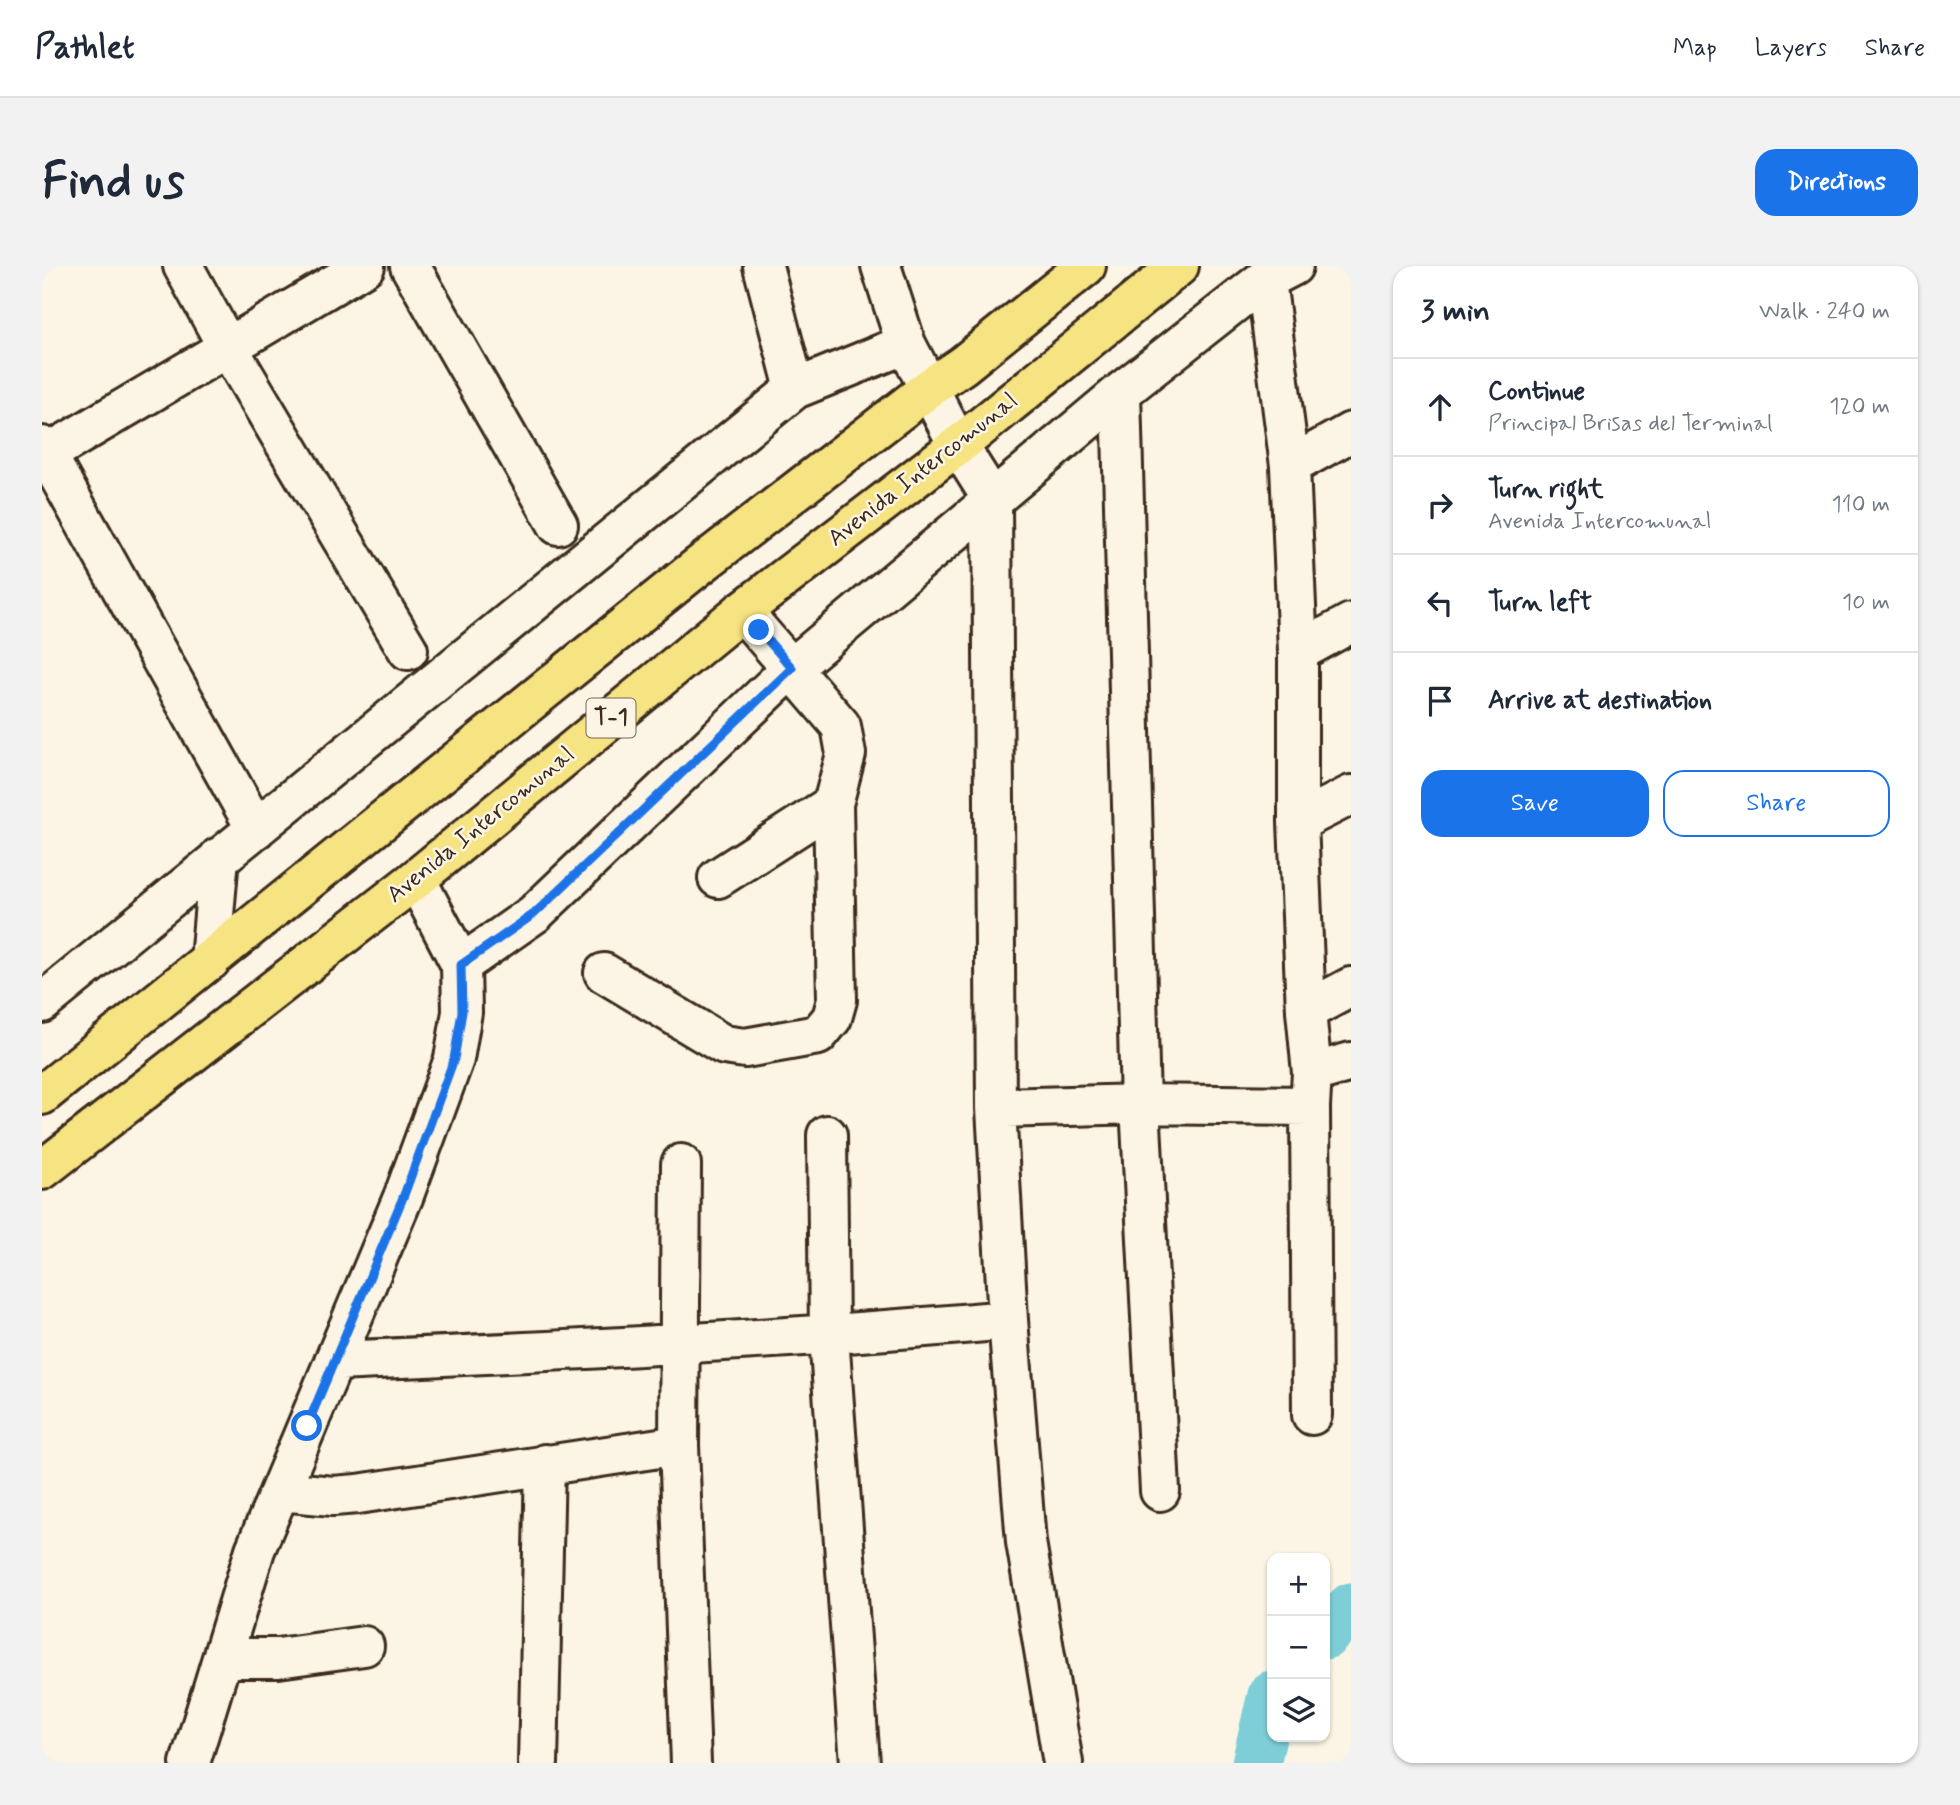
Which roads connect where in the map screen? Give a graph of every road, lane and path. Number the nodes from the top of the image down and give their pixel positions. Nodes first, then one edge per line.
1 (183, 266) edge
2 (365, 266) edge
3 (410, 266) edge
4 (763, 266) edge
5 (881, 266) edge
6 (1086, 266) edge
7 (1179, 266) edge
8 (1280, 271) edge
9 (906, 344) junction
10 (227, 346) junction
11 (795, 389) junction
12 (928, 389) junction
13 (1121, 393) junction
14 (1351, 432) edge
15 (958, 445) junction
16 (44, 452) edge
17 (1290, 466) junction
18 (992, 499) junction
19 (558, 525) dead end
20 (742, 611) junction
21 (1351, 623) edge
22 (408, 650) dead end
23 (1298, 652) junction
24 (792, 668) junction
25 (1351, 795) edge
26 (833, 804) junction
27 (1298, 822) junction
28 (256, 829) junction
29 (219, 857) junction
30 (416, 878) junction
31 (718, 878) dead end
32 (210, 961) junction
33 (461, 965) junction
34 (604, 973) dead end
35 (1351, 987) edge
36 (42, 1003) edge
37 (1306, 1011) junction
38 (1351, 1062) edge
39 (1311, 1090) junction
40 (42, 1095) edge
41 (1140, 1104) junction
42 (996, 1108) junction
43 (827, 1135) dead end
44 (681, 1164) dead end
45 (42, 1170) edge
46 (1008, 1320) junction
47 (829, 1336) junction
48 (678, 1345) junction
49 (334, 1361) junction
50 (1312, 1415) dead end
51 (679, 1444) junction
52 (545, 1464) junction
53 (280, 1491) junction
54 (1160, 1491) dead end
55 (364, 1646) dead end
56 (222, 1658) junction
57 (190, 1763) edge
58 (538, 1763) edge
59 (691, 1763) edge
60 (860, 1763) edge
61 (1063, 1763) edge

1 - 10 street
2 - 10 street
3 - 19 street
4 - 11 street
5 - 9 street
6 - 12 main road, T-1
7 - 15 main road, Avenida Intercomunal / T-1
8 - 13 street
8 - 17 street
9 - 11 street
9 - 12 street
10 - 16 street
10 - 22 street
11 - 28 street
12 - 15 street
12 - 32 main road, T-1
13 - 18 street
13 - 41 street
14 - 17 street
15 - 18 street
15 - 20 main road, Avenida Intercomunal / T-1
16 - 28 street
17 - 23 street
18 - 24 street
18 - 42 street
20 - 24 street
20 - 30 main road, Avenida Intercomunal / T-1
21 - 23 street
23 - 27 street
24 - 26 street
24 - 33 street
25 - 27 street
26 - 31 street
26 - 34 street
27 - 37 street
28 - 29 street
29 - 32 street
29 - 36 street
30 - 33 street
30 - 45 main road, Avenida Intercomunal / T-1
32 - 40 main road, T-1
33 - 49 street
35 - 37 street
37 - 39 street
38 - 39 street
39 - 41 street
39 - 50 street
41 - 42 street
41 - 54 street
42 - 46 street
43 - 47 street
44 - 48 street
46 - 47 street
46 - 61 street
47 - 48 street
47 - 60 street
48 - 49 street
48 - 51 street
49 - 53 street
51 - 52 street
51 - 59 street
52 - 53 street
52 - 58 street
53 - 56 street
55 - 56 street
56 - 57 street

